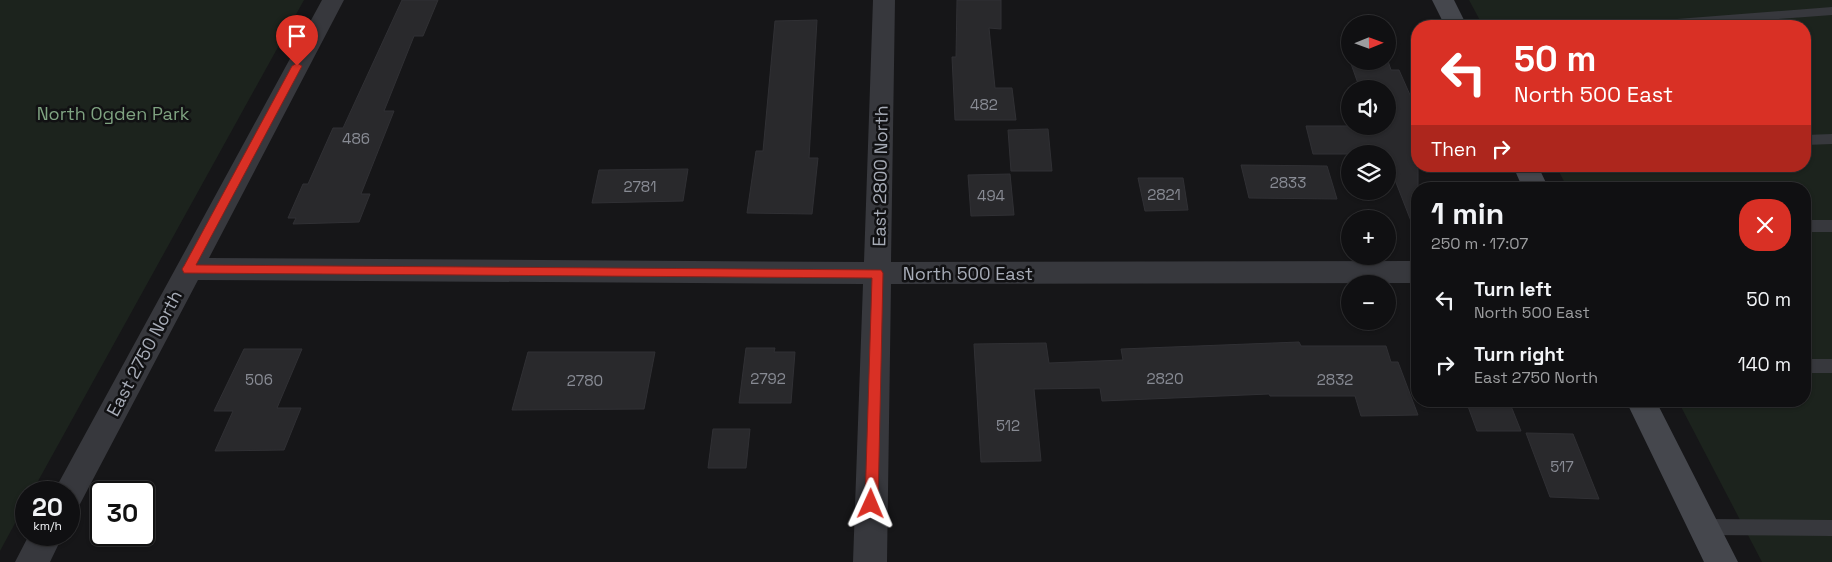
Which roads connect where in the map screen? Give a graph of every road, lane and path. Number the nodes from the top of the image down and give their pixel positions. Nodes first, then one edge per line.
1 (333, 0) edge
2 (884, 0) edge
3 (1442, 0) edge
4 (1832, 11) edge
5 (1453, 20) edge
6 (1716, 20) edge
7 (1832, 139) edge
8 (1811, 140) edge
9 (1811, 226) edge
10 (1832, 226) edge
11 (188, 269) junction
12 (1411, 272) edge
13 (878, 273) junction
14 (1811, 366) edge
15 (1832, 366) edge
16 (1644, 407) edge
17 (76, 481) edge
18 (1703, 527) junction
19 (1832, 528) edge
20 (41, 546) edge
21 (32, 562) edge
22 (870, 562) edge
23 (1720, 562) edge

1 - 11 street, East 2750 North
2 - 13 street, East 2800 North
3 - 5 street
4 - 6 lane
7 - 8 lane
9 - 10 lane
11 - 13 street, North 500 East
11 - 17 street, East 2750 North
12 - 13 street, North 500 East
13 - 22 street, East 2800 North
14 - 15 lane
16 - 18 street
18 - 19 lane
18 - 23 street
20 - 21 street

